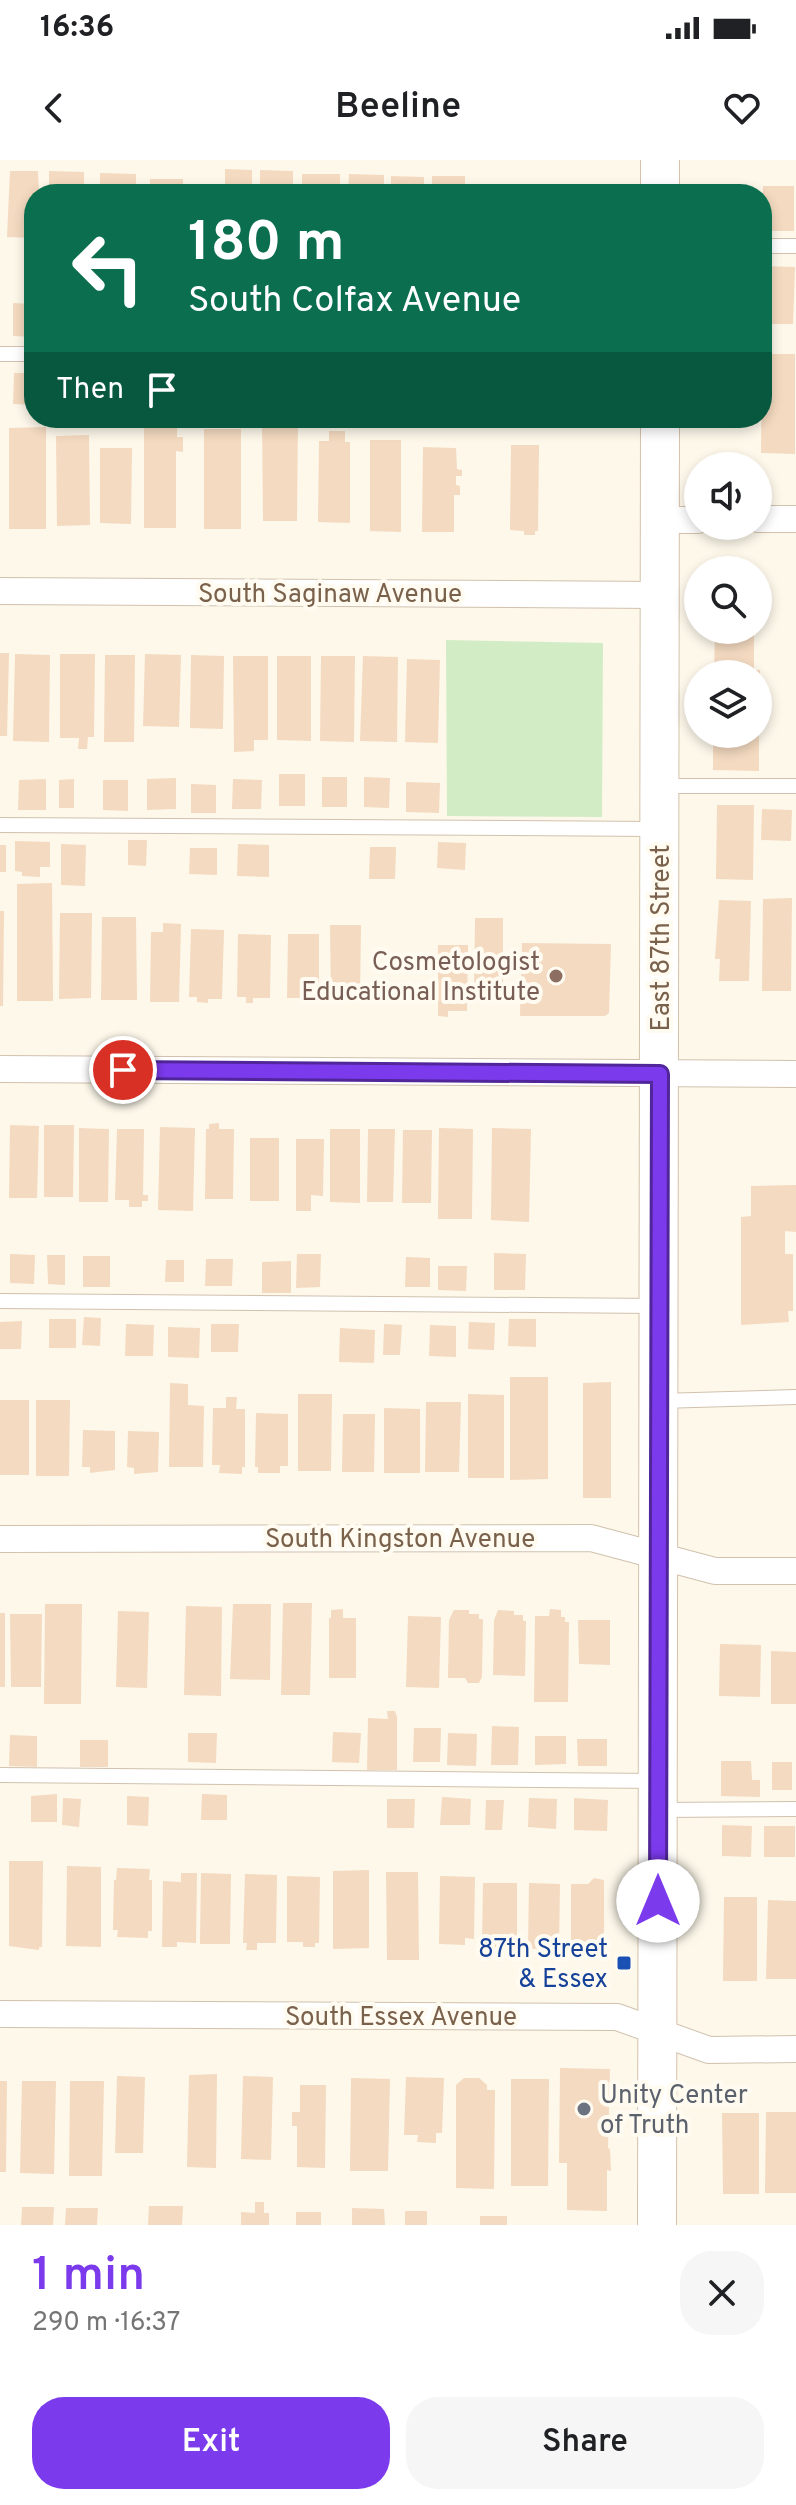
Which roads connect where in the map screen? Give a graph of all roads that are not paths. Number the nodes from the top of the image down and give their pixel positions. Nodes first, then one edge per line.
1 (660, 160) edge
2 (660, 184) edge
3 (772, 246) edge
4 (796, 246) edge
5 (0, 354) edge
6 (24, 354) edge
7 (660, 428) edge
8 (772, 519) edge
9 (796, 519) edge
10 (660, 520) junction
11 (684, 520) edge
12 (0, 591) edge
13 (660, 595) junction
14 (660, 786) junction
15 (796, 786) edge
16 (0, 825) edge
17 (660, 829) junction
18 (0, 1069) edge
19 (660, 1074) junction
20 (796, 1074) edge
21 (0, 1301) edge
22 (660, 1306) junction
23 (796, 1397) edge
24 (659, 1401) junction
25 (0, 1539) edge
26 (659, 1557) junction
27 (796, 1571) edge
28 (0, 1775) edge
29 (658, 1795) junction
30 (796, 1809) edge
31 (0, 2014) edge
32 (658, 2033) junction
33 (796, 2049) edge
34 (657, 2225) edge

1 - 2 main road
3 - 4 lane
5 - 6 lane
7 - 10 main road, East 87th Street
8 - 9 street
10 - 11 street
10 - 13 main road, East 87th Street
12 - 13 street, South Saginaw Avenue
13 - 14 main road, East 87th Street
14 - 15 lane
14 - 17 main road, East 87th Street
16 - 17 lane
17 - 19 main road, East 87th Street
18 - 19 street
19 - 20 street
19 - 22 main road, East 87th Street
21 - 22 lane
22 - 24 main road, East 87th Street
23 - 24 lane
24 - 26 main road, East 87th Street
25 - 26 street, South Kingston Avenue
26 - 27 street, South Kingston Avenue
26 - 29 main road, East 87th Street
28 - 29 lane
29 - 30 lane
29 - 32 main road, East 87th Street
31 - 32 street, South Essex Avenue
32 - 33 street, South Essex Avenue
32 - 34 main road, East 87th Street

